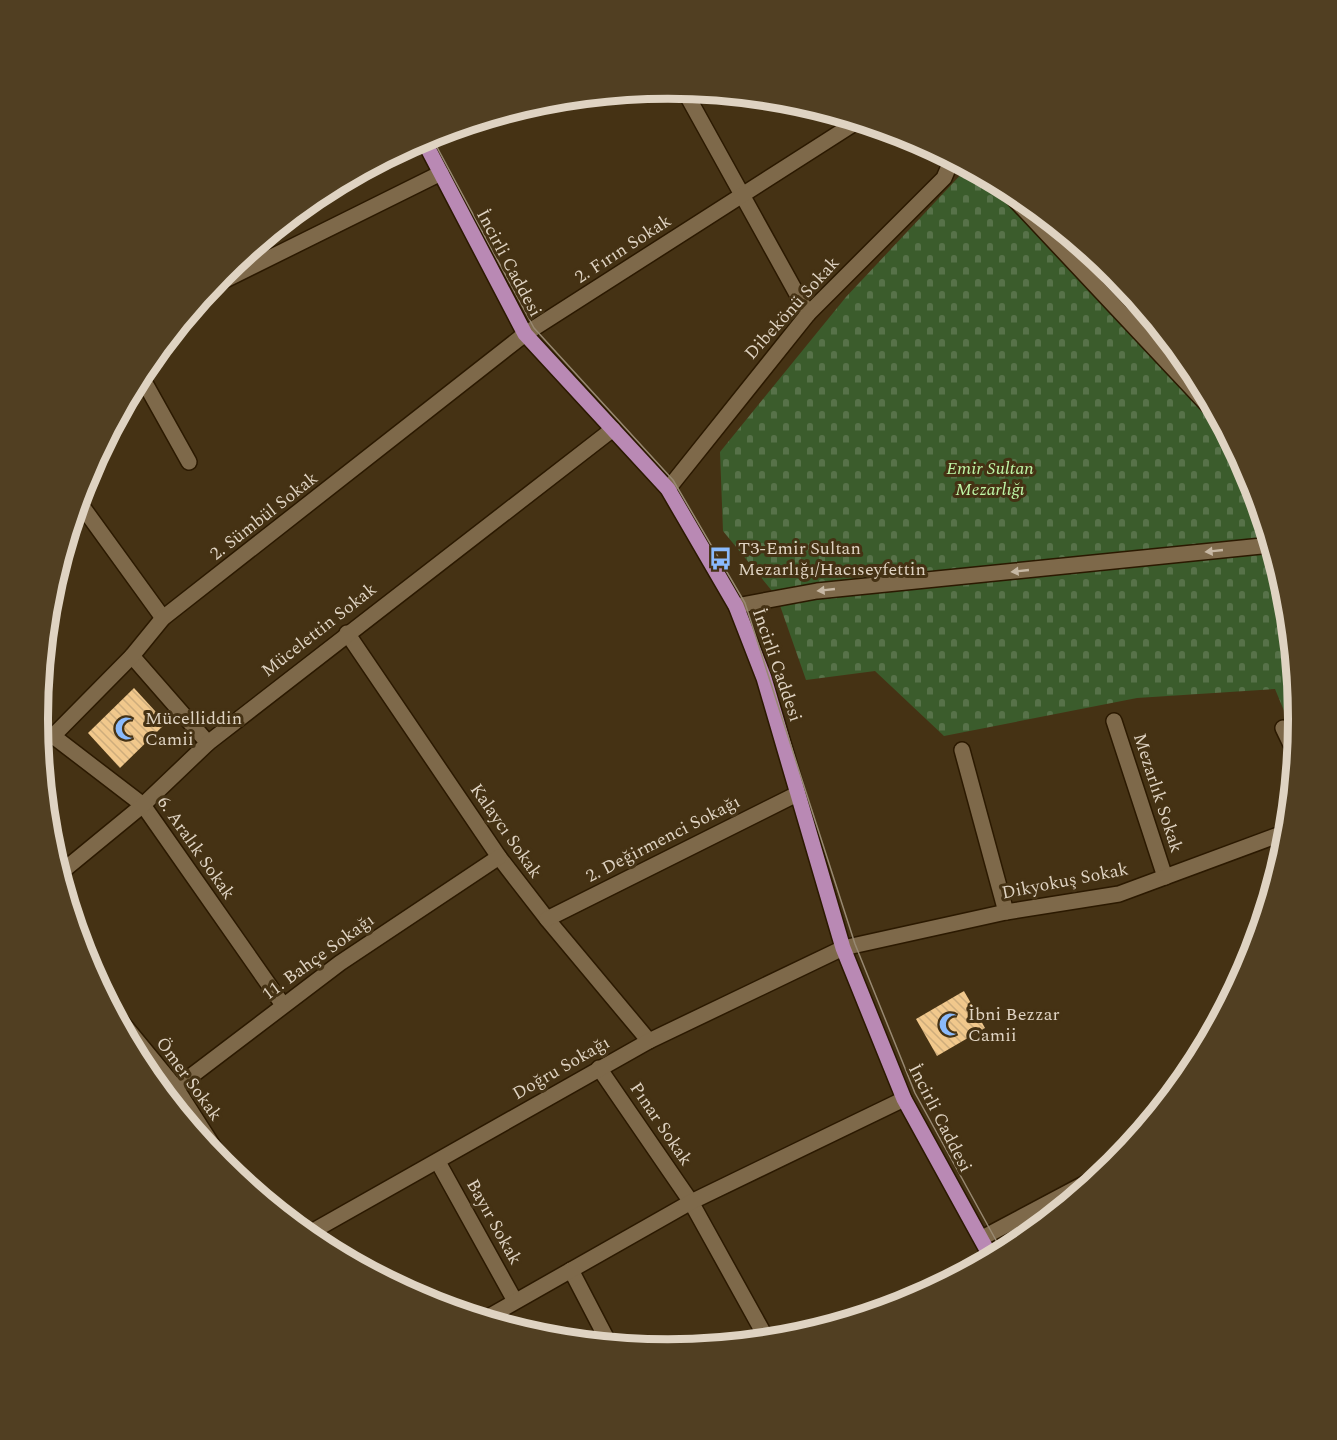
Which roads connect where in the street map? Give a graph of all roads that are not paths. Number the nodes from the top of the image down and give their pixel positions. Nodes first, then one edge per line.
1 (689, 100) edge
2 (849, 127) edge
3 (428, 148) edge
4 (949, 166) edge
5 (441, 173) junction
6 (741, 196) junction
7 (1032, 218) edge
8 (237, 274) edge
9 (808, 314) junction
10 (525, 334) junction
11 (146, 386) edge
12 (1193, 390) edge
13 (613, 429) junction
14 (189, 462) dead end
15 (668, 489) junction
16 (85, 511) edge
17 (1264, 547) edge
18 (736, 606) junction
19 (163, 618) junction
20 (347, 633) junction
21 (132, 656) junction
22 (1114, 721) dead end
23 (1283, 728) dead end
24 (48, 736) edge
25 (1289, 739) edge
26 (48, 740) edge
27 (208, 743) junction
28 (962, 750) dead end
29 (797, 794) junction
30 (143, 805) junction
31 (1278, 835) edge
32 (499, 857) junction
33 (66, 868) edge
34 (1164, 877) junction
35 (1006, 912) junction
36 (547, 920) junction
37 (843, 948) junction
38 (283, 1005) junction
39 (649, 1041) junction
40 (600, 1068) junction
41 (171, 1091) edge
42 (904, 1099) junction
43 (438, 1162) junction
44 (1078, 1187) edge
45 (691, 1202) junction
46 (315, 1230) edge
47 (982, 1238) junction
48 (988, 1251) edge
49 (571, 1270) junction
50 (515, 1301) junction
51 (492, 1315) edge
52 (764, 1333) edge
53 (606, 1337) edge

1 - 6 street
2 - 6 street, 2. Fırın Sokak
3 - 5 main road, İncirli Caddesi
4 - 9 street, Dibekönü Sokak
5 - 8 street
5 - 10 main road, İncirli Caddesi
6 - 9 street
6 - 10 street, 2. Fırın Sokak
7 - 12 street
9 - 15 street, Dibekönü Sokak
10 - 13 main road, İncirli Caddesi
10 - 19 street, 2. Sümbül Sokak
11 - 14 street
13 - 15 main road, İncirli Caddesi
13 - 20 street, Mücelettin Sokak
15 - 18 main road, İncirli Caddesi
16 - 19 street
17 -> 18 street
18 - 29 main road, İncirli Caddesi
19 - 21 street, 2. Sümbül Sokak
20 - 27 street, Mücelettin Sokak
20 - 32 street, Kalaycı Sokak
21 - 24 street, 2. Sümbül Sokak
21 - 27 street
22 - 34 street, Mezarlık Sokak
23 - 25 street
26 - 30 street, 6. Aralık Sokak
27 - 30 street, Mücelettin Sokak
28 - 35 street
29 - 36 street, 2. Değirmenci Sokağı
29 - 37 main road, İncirli Caddesi
30 - 33 street, Mücelettin Sokak
30 - 38 street, 6. Aralık Sokak
31 - 34 street, Dikyokuş Sokak
32 - 36 street, Kalaycı Sokak
32 - 38 street, 11. Bahçe Sokağı
34 - 35 street, Dikyokuş Sokak
35 - 37 street, Dikyokuş Sokak
36 - 39 street, Kalaycı Sokak
37 - 39 street, Doğru Sokağı
37 - 42 main road, İncirli Caddesi
38 - 41 street, 11. Bahçe Sokağı
39 - 40 street, Doğru Sokağı
40 - 43 street, Doğru Sokağı
40 - 45 street, Pınar Sokak
42 - 45 street
42 - 47 main road, İncirli Caddesi
43 - 46 street, Doğru Sokağı
43 - 50 street, Bayır Sokak
44 - 47 street
45 - 49 street
45 - 52 street, Pınar Sokak
47 - 48 main road, İncirli Caddesi
49 - 50 street
49 - 53 street
50 - 51 street

